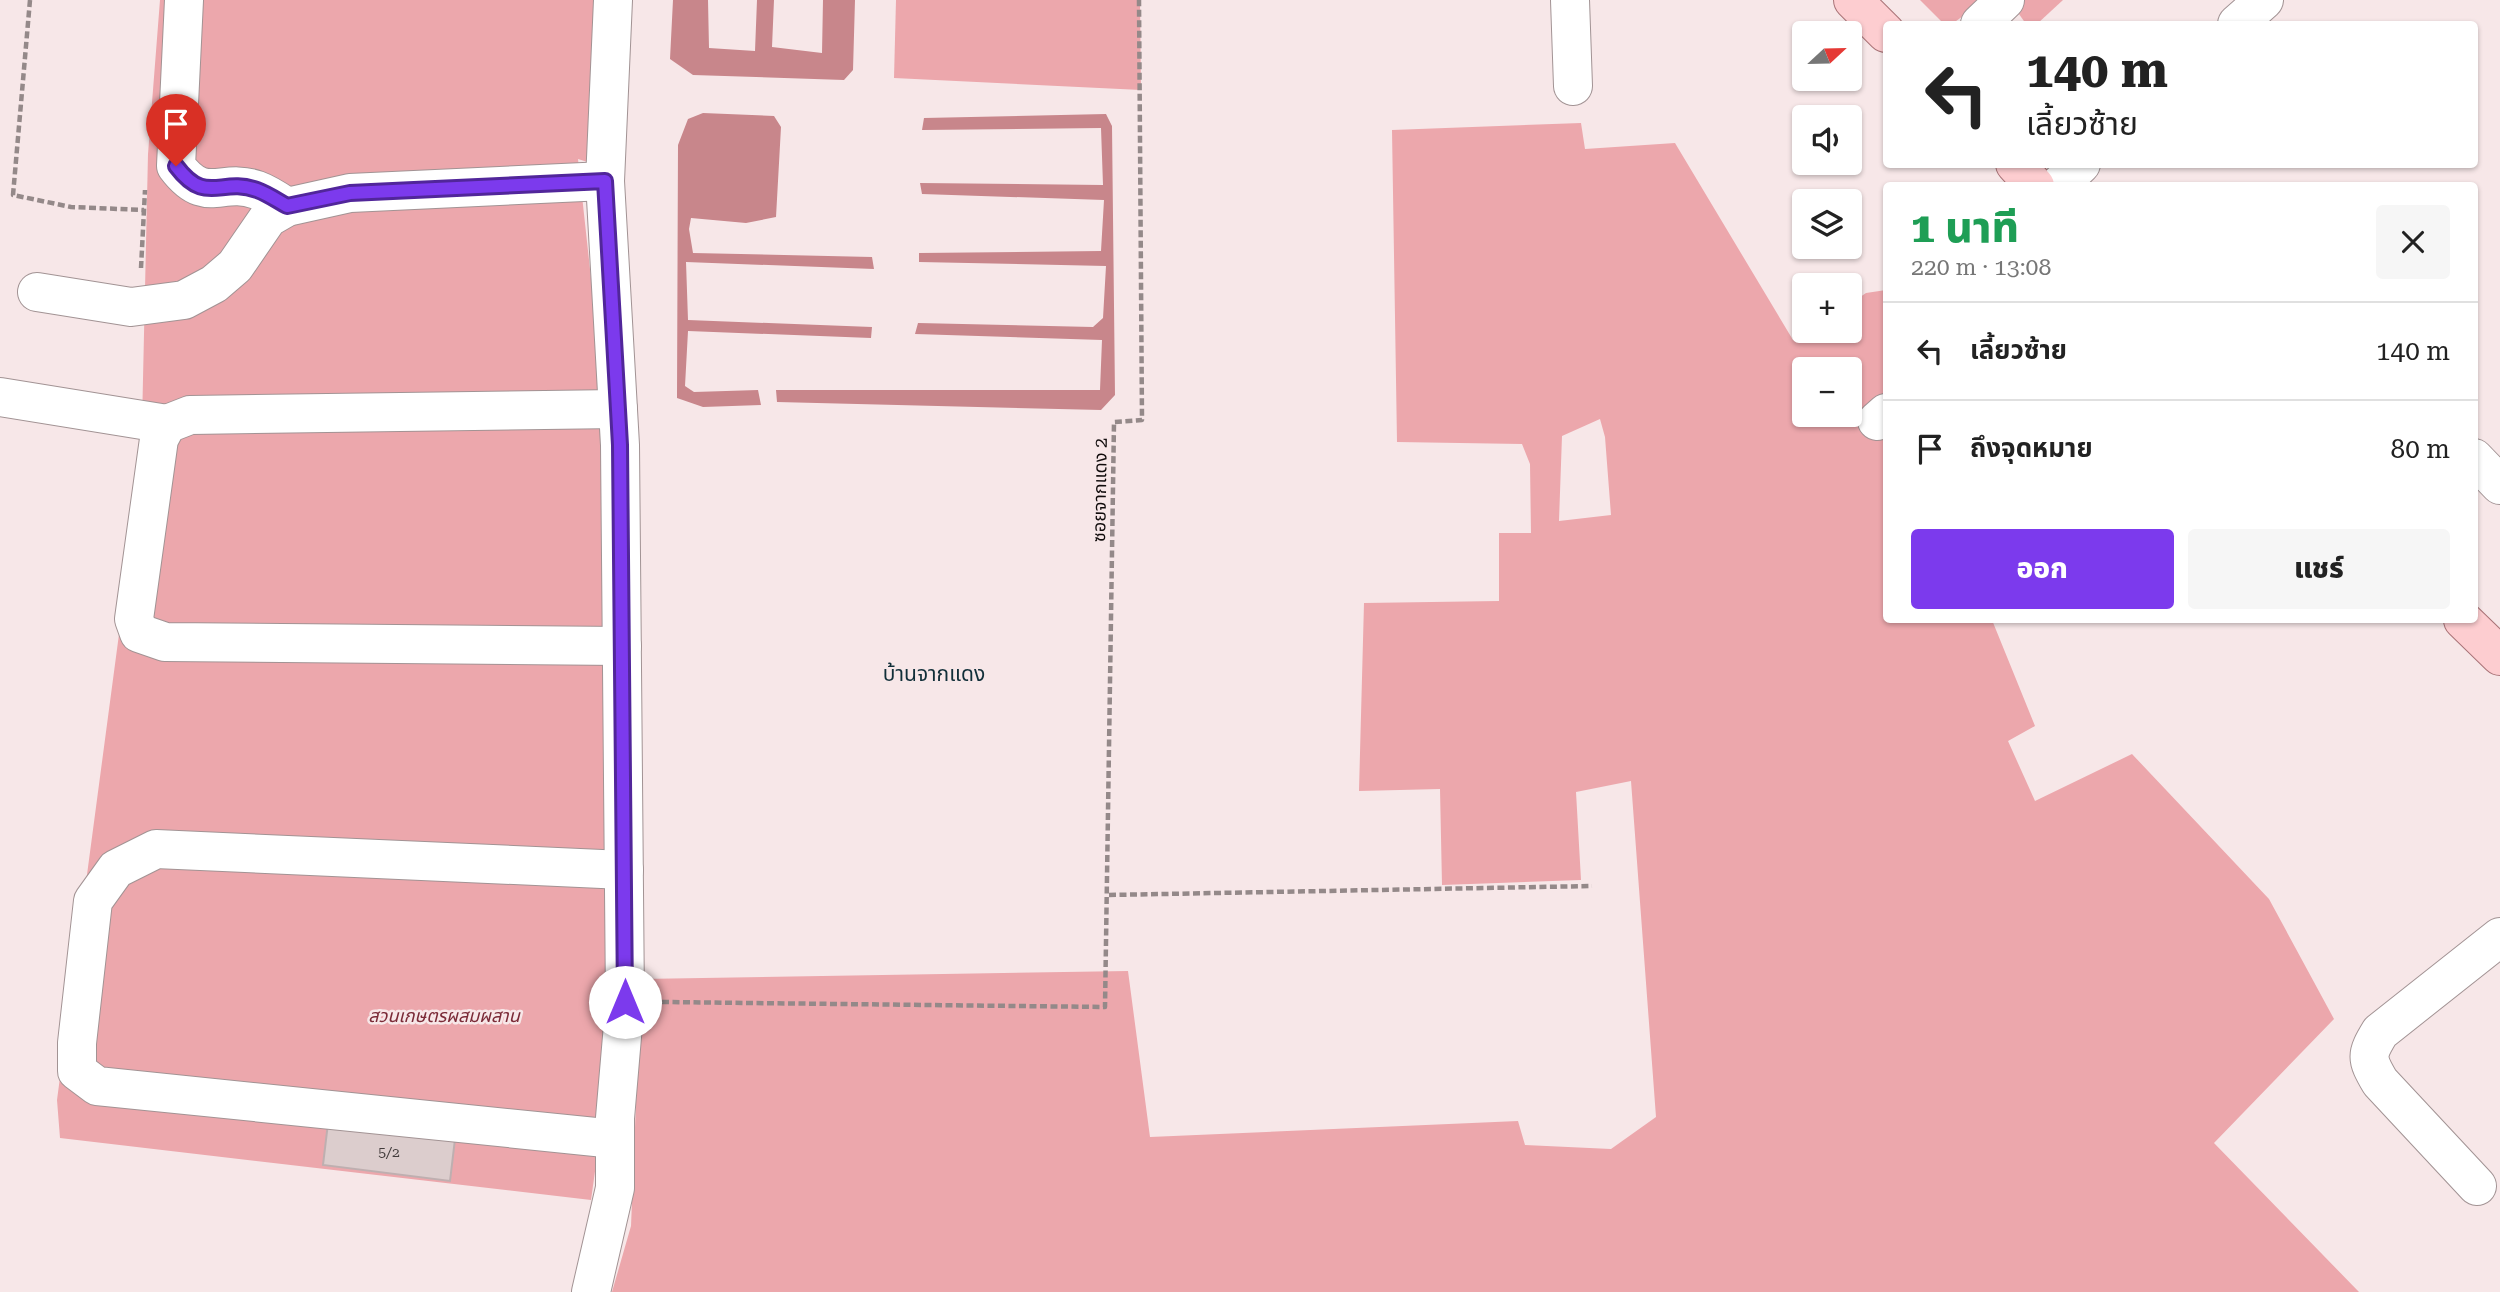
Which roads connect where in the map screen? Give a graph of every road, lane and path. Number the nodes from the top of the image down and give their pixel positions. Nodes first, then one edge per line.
1 (30, 0) edge
2 (184, 0) edge
3 (613, 0) edge
4 (1139, 0) edge
5 (1570, 0) edge
6 (1853, 0) edge
7 (2005, 0) edge
8 (2264, 0) edge
9 (1983, 21) edge
10 (2240, 21) edge
11 (1883, 30) edge
12 (1573, 86) dead end
13 (2019, 168) edge
14 (2077, 168) edge
15 (605, 181) junction
16 (2031, 182) edge
17 (2062, 182) edge
18 (287, 206) junction
19 (144, 209) dead end
20 (37, 292) dead end
21 (0, 397) edge
22 (618, 409) junction
23 (167, 424) junction
24 (2478, 462) edge
25 (2500, 485) edge
26 (2466, 623) edge
27 (622, 646) junction
28 (2500, 656) edge
29 (624, 870) junction
30 (1592, 886) dead end
31 (1109, 895) junction
32 (2500, 937) edge
33 (625, 1002) junction
34 (615, 1139) junction
35 (2477, 1186) dead end
36 (592, 1292) edge

1 - 19 path
2 - 18 street
3 - 15 street
4 - 31 path, ซอยจากแดง 2
5 - 12 street
6 - 11 main road
7 - 9 street
8 - 10 street
13 - 16 main road
14 - 17 street
15 - 18 street
15 - 22 street
18 - 20 street
21 - 23 street
22 - 23 street
22 - 27 street
23 - 27 street
24 - 25 street
26 - 28 main road
27 - 29 street
29 - 33 street
29 - 34 street
30 - 31 path
31 - 33 path, ซอยจากแดง 2
32 - 35 street
33 - 34 street
34 - 36 street

